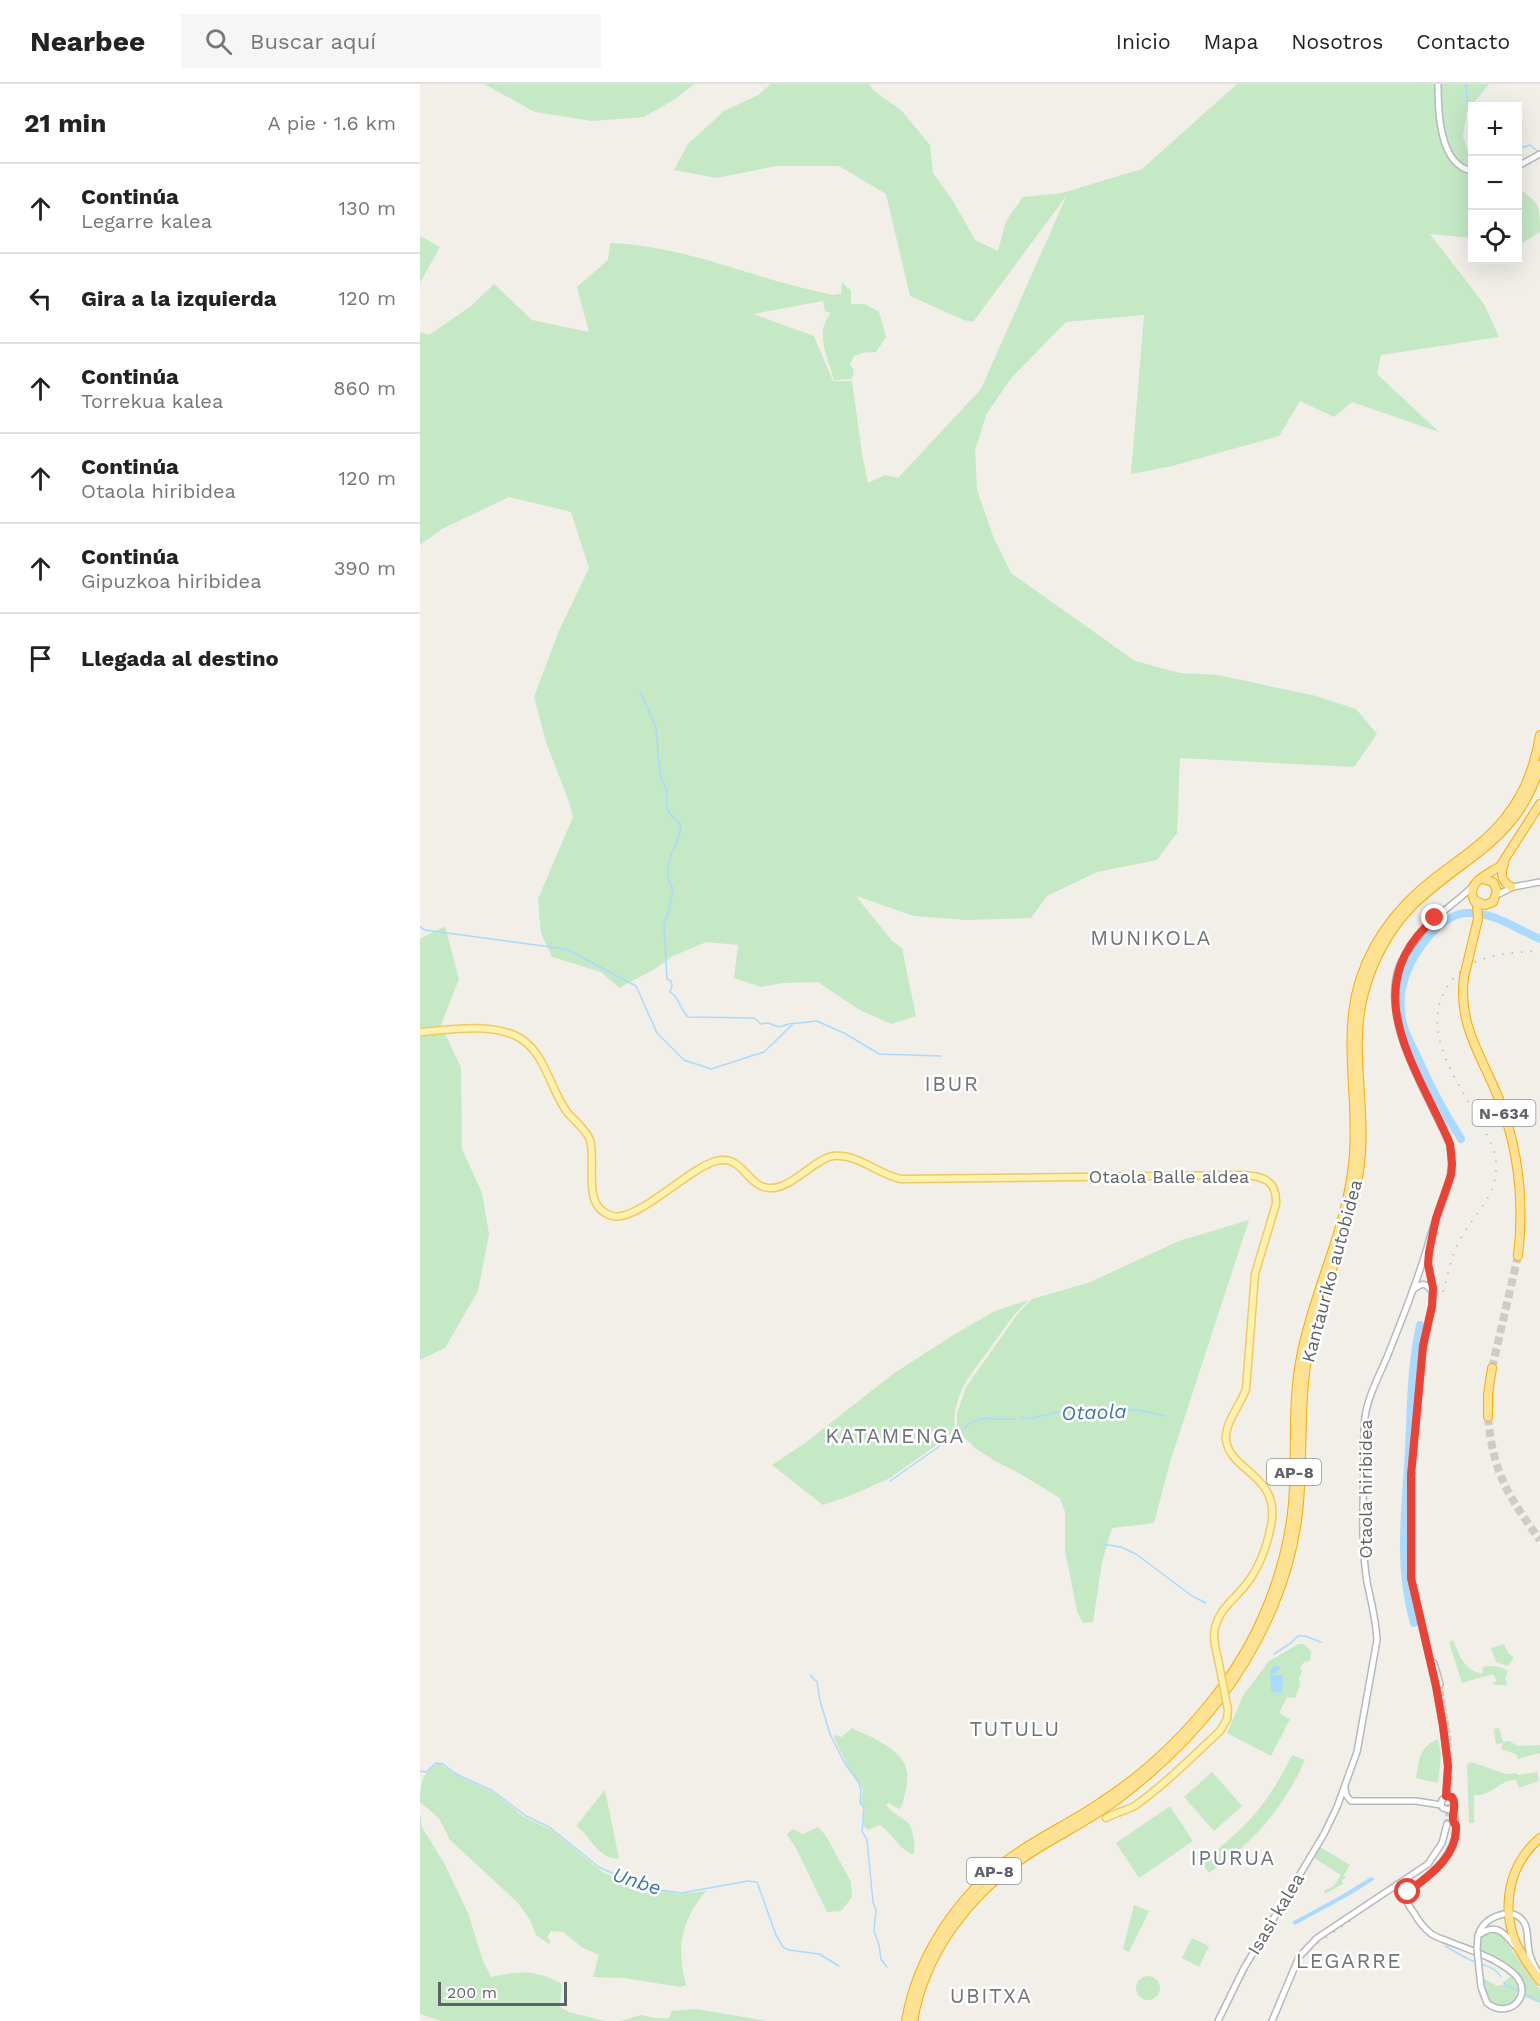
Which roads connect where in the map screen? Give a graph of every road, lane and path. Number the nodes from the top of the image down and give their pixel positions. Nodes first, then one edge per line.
1 (1438, 84) edge
2 (1540, 154) edge
3 (1522, 164) edge
4 (1468, 169) edge
5 (1540, 735) edge
6 (1540, 765) edge
7 (1534, 774) junction
8 (1540, 804) edge
9 (1509, 855) junction
10 (1502, 865) junction
11 (1482, 879) junction
12 (1540, 882) edge
13 (1494, 883) junction
14 (1473, 886) junction
15 (1512, 887) junction
16 (1497, 895) junction
17 (1461, 898) junction
18 (1473, 899) junction
19 (1489, 904) junction
20 (1479, 914) junction
21 (420, 1032) edge
22 (1436, 1218) junction
23 (1518, 1256) tunnel mouth
24 (1413, 1290) junction
25 (1433, 1293) junction
26 (1492, 1368) tunnel mouth
27 (1488, 1417) tunnel mouth
28 (1420, 1613) junction
29 (1440, 1684) tunnel mouth
30 (1345, 1786) junction
31 (1446, 1796) junction
32 (1337, 1807) joint
33 (1442, 1807) junction
34 (1454, 1807) junction
35 (1106, 1818) dead end
36 (1453, 1820) junction
37 (1447, 1824) tunnel mouth
38 (1540, 1838) edge
39 (1504, 1914) dead end
40 (1514, 1914) dead end
41 (1478, 1936) junction
42 (942, 1939) junction
43 (1522, 1954) junction
44 (1540, 1979) edge
45 (906, 2021) edge
46 (913, 2021) edge
47 (1218, 2021) edge
48 (1272, 2021) edge

1 - 4 street
2 - 3 street
5 - 7 highway, AP-8
6 - 7 highway, AP-8
7 - 42 highway, Kantauriko autobidea / AP-8
8 - 9 highway
9 - 10 highway
9 - 15 highway
10 - 11 highway
10 - 13 highway
11 - 13 highway
11 - 14 highway
12 - 15 street
13 - 15 street
13 - 16 highway
14 - 17 street
14 - 18 highway
15 - 16 street
16 - 19 highway
17 - 18 street
17 - 22 street, Otaola hiribidea
18 - 19 highway
18 - 20 highway
19 - 20 highway
20 - 23 highway, N-634, bridge
21 - 35 main road, Otaola Balle aldea, bridge
22 - 24 street, Otaola hiribidea
22 - 25 street
24 - 25 street
24 - 30 street, Otaola hiribidea
25 - 28 street
26 - 27 highway
28 - 29 street
28 - 31 street
30 - 32 street, Otaola hiribidea
30 - 33 street
31 - 33 street
31 - 34 street
32 - 47 street, Isasi kalea
33 - 34 street
33 - 36 street
34 - 36 street
36 - 41 street, bridge
37 - 48 street
38 - 43 highway
39 - 41 street
40 - 44 street
41 - 43 street
42 - 45 highway, Kantauriko autobidea / AP-8
42 - 46 highway, Kantauriko autobidea / AP-8
43 - 44 highway

